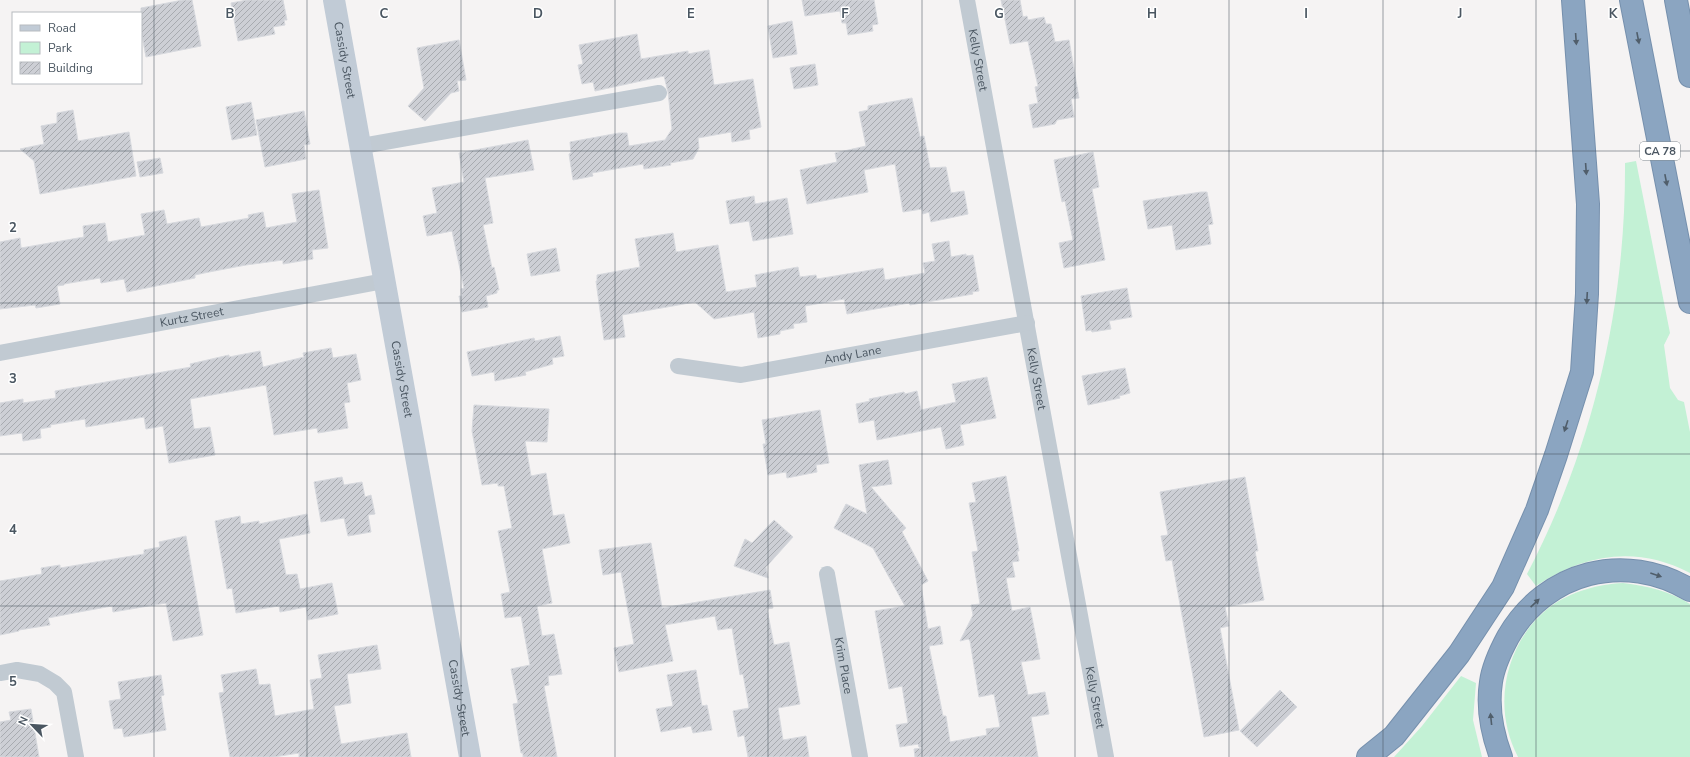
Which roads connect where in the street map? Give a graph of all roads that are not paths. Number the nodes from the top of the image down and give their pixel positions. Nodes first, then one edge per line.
1 (334, 0) edge
2 (967, 0) edge
3 (1573, 0) edge
4 (1631, 0) edge
5 (1676, 0) edge
6 (1690, 76) edge
7 (659, 93) dead end
8 (362, 146) junction
9 (384, 282) junction
10 (1690, 302) edge
11 (1027, 324) junction
12 (0, 353) edge
13 (678, 366) dead end
14 (827, 574) dead end
15 (1690, 590) edge
16 (0, 673) edge
17 (76, 757) edge
18 (470, 757) edge
19 (860, 757) edge
20 (1106, 757) edge
21 (1368, 757) edge
22 (1501, 757) edge

1 - 8 main road, Cassidy Street
2 - 11 street, Kelly Street
3 -> 21 highway
4 -> 10 highway, CA 78
5 - 6 highway
7 - 8 street
8 - 9 main road, Cassidy Street
9 - 12 street, Kurtz Street
9 - 18 main road, Cassidy Street
11 - 13 street, Andy Lane
11 - 20 street, Kelly Street
14 - 19 street, Krim Place
22 -> 15 highway
16 - 17 street

